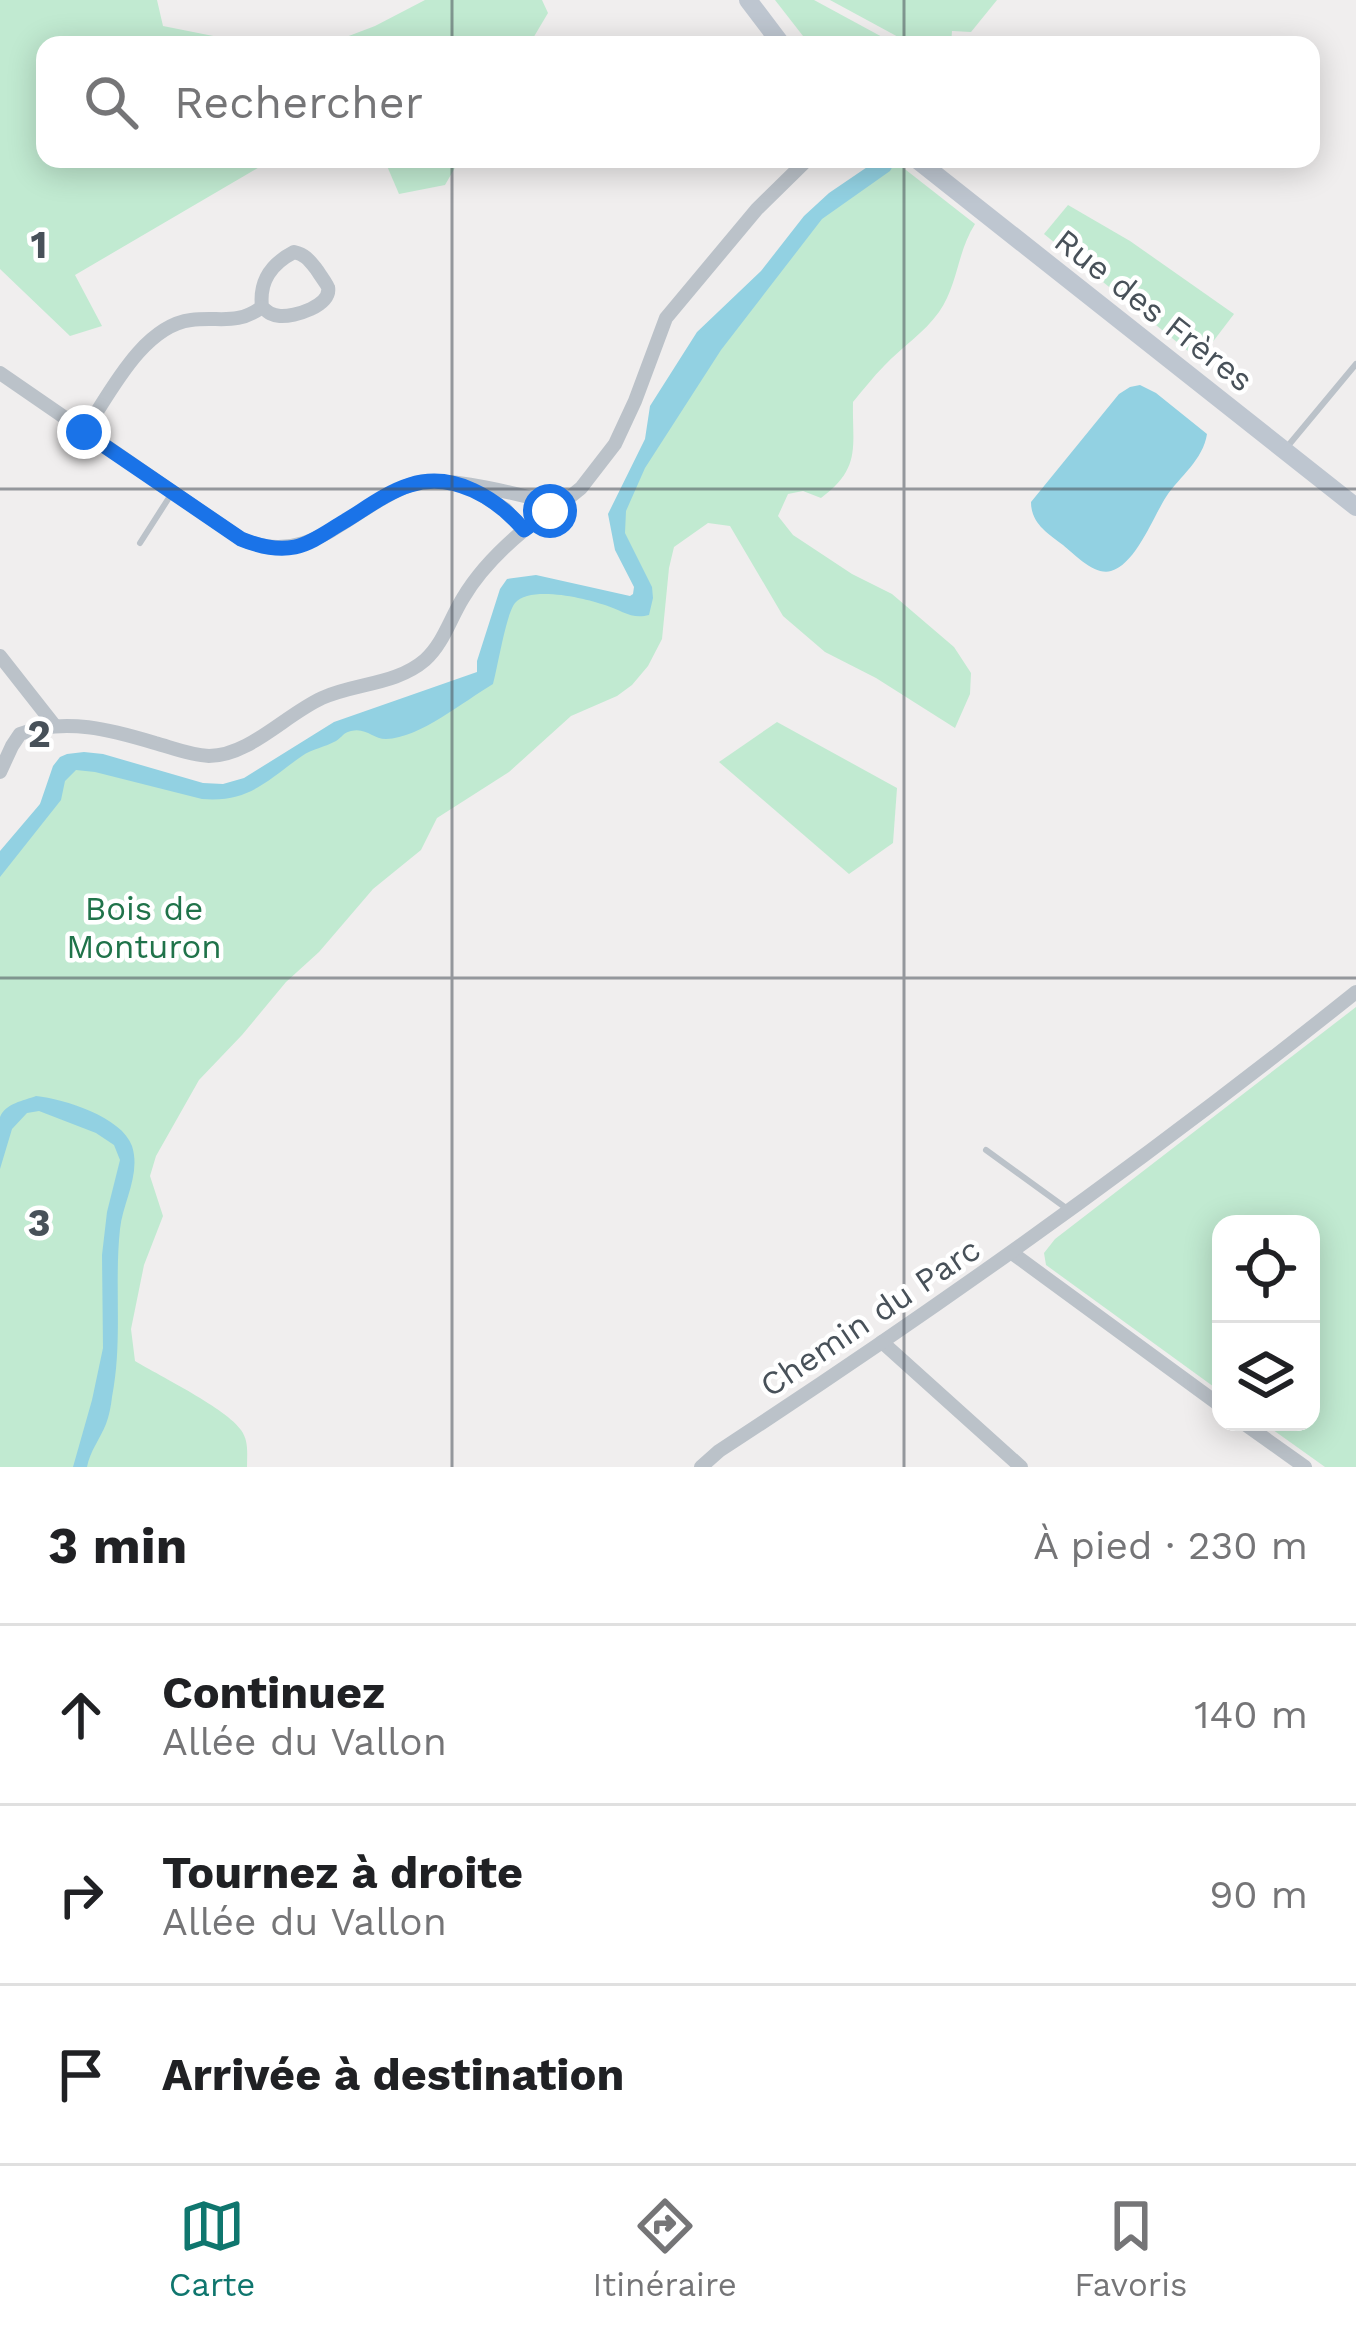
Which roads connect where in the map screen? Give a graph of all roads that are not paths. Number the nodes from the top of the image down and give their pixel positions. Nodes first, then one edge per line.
1 (748, 0) edge
2 (775, 36) edge
3 (799, 168) edge
4 (927, 168) edge
5 (262, 307) junction
6 (1356, 364) edge
7 (0, 374) edge
8 (84, 432) junction
9 (1284, 450) junction
10 (468, 486) junction
11 (172, 493) junction
12 (560, 505) junction
13 (1356, 506) edge
14 (524, 530) junction
15 (140, 543) dead end
16 (0, 656) edge
17 (56, 726) junction
18 (6, 743) edge
19 (0, 772) edge
20 (1356, 992) edge
21 (986, 1150) dead end
22 (1069, 1210) junction
23 (1032, 1238) junction
24 (1012, 1253) junction
25 (1043, 1274) junction
26 (882, 1342) junction
27 (1212, 1399) edge
28 (1255, 1431) edge
29 (701, 1467) edge
30 (1021, 1467) edge
31 (1305, 1467) edge

1 - 2 main road
3 - 12 street
4 - 9 main road, Rue des Frères
5 - 5 street
5 - 8 street
6 - 9 lane
7 - 8 street
8 - 11 street
9 - 13 main road, Rue des Frères
10 - 11 street
10 - 12 street
10 - 14 street
11 - 15 lane
12 - 14 street
14 - 17 street
16 - 17 street
17 - 18 street
18 - 19 street
20 - 22 street, Chemin du Parc
21 - 22 lane
22 - 23 street, Chemin du Parc
23 - 24 street, Chemin du Parc
23 - 25 street
24 - 25 street
24 - 26 street, Chemin du Parc
25 - 27 street
26 - 29 street, Chemin du Parc
26 - 30 street
28 - 31 street

